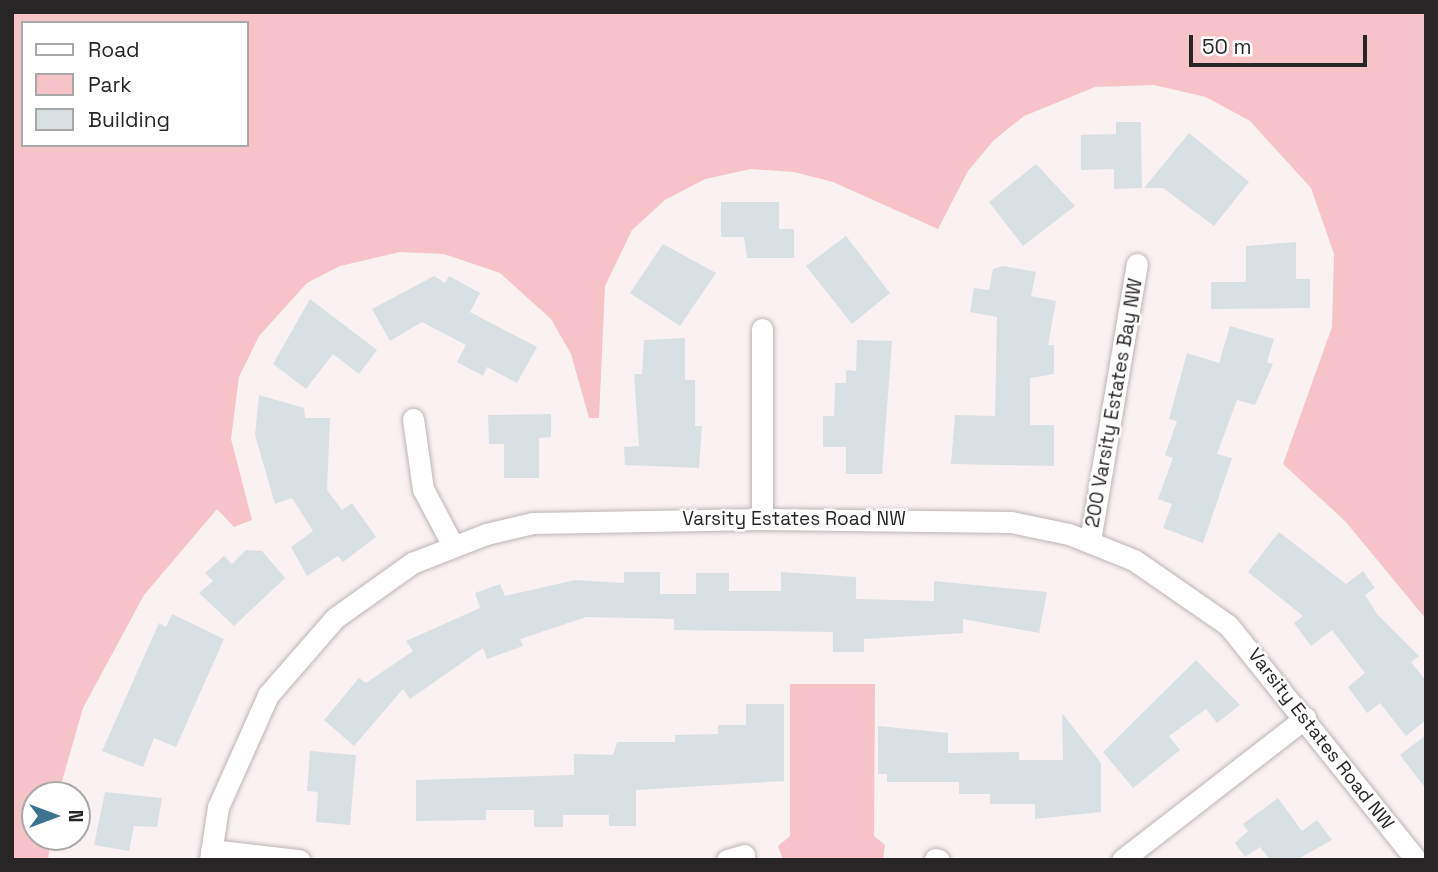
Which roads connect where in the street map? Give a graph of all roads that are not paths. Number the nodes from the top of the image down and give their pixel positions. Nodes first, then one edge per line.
1 (1137, 264) dead end
2 (762, 329) dead end
3 (413, 419) dead end
4 (762, 519) junction
5 (1090, 541) junction
6 (453, 545) junction
7 (1306, 718) junction
8 (211, 855) edge
9 (299, 860) edge
10 (1122, 860) edge
11 (1416, 860) edge

1 - 5 street, 200 Varsity Estates Bay NW
2 - 4 street
3 - 6 street
4 - 5 street, Varsity Estates Road NW
4 - 6 street, Varsity Estates Road NW
5 - 7 street, Varsity Estates Road NW
6 - 8 street, Varsity Estates Road NW
7 - 10 street
7 - 11 street, Varsity Estates Road NW
8 - 9 street

